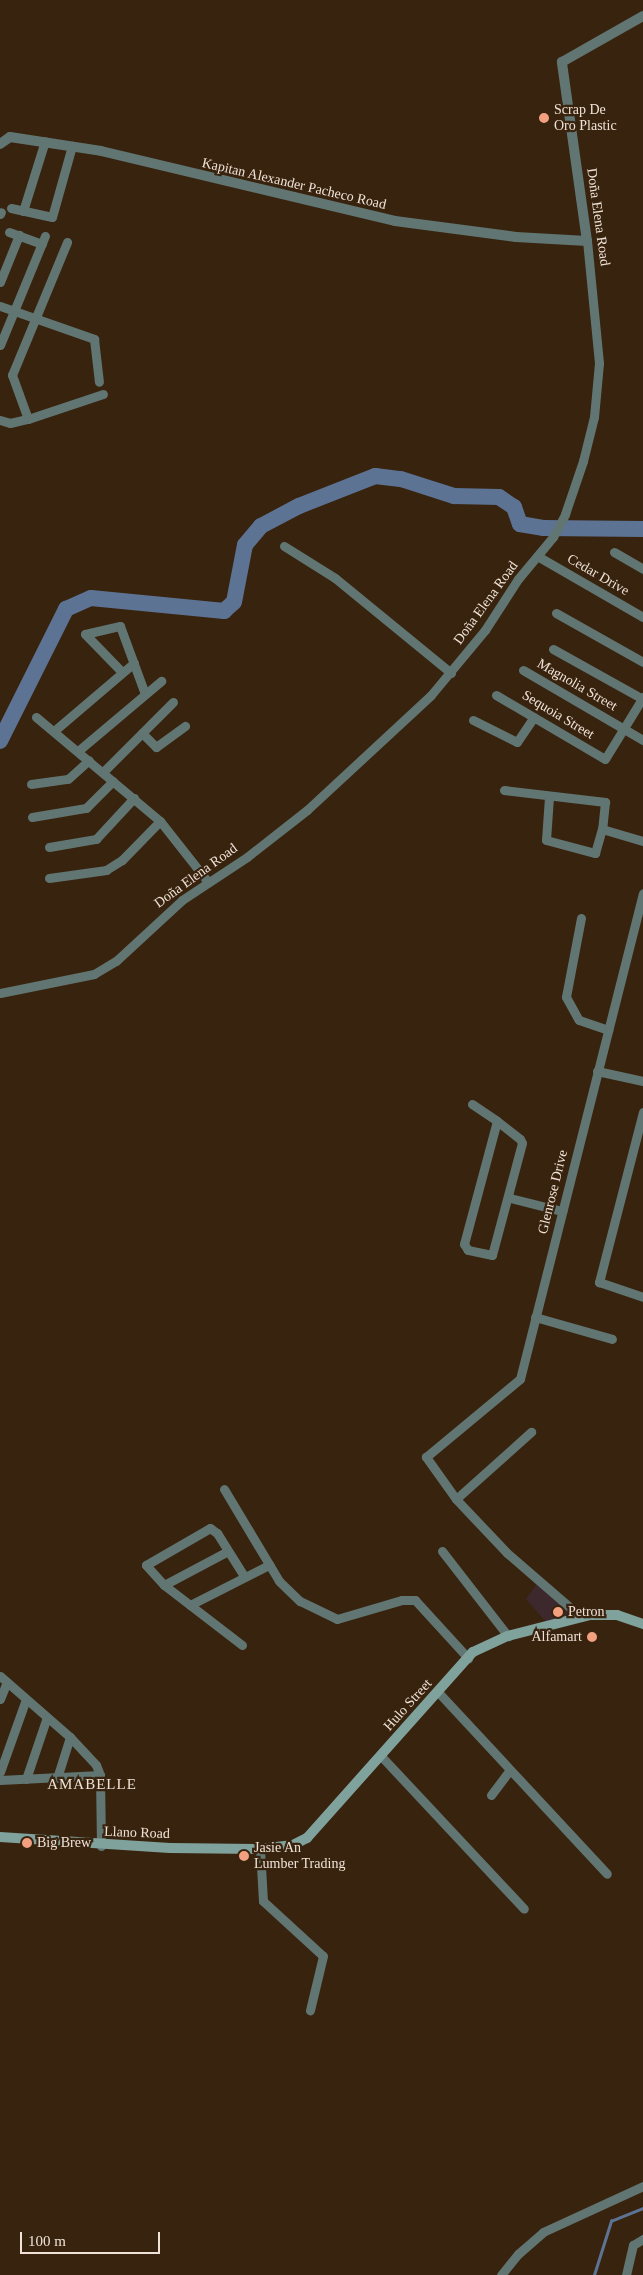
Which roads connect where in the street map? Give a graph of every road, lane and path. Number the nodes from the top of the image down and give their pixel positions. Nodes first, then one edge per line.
1 (643, 16) edge
2 (45, 141) junction
3 (0, 144) edge
4 (72, 146) junction
5 (11, 208) dead end
6 (23, 211) junction
7 (9, 232) dead end
8 (19, 235) junction
9 (587, 240) junction
10 (67, 242) dead end
11 (0, 282) edge
12 (0, 306) edge
13 (15, 311) junction
14 (34, 317) junction
15 (0, 345) edge
16 (99, 382) dead end
17 (103, 394) dead end
18 (28, 418) junction
19 (0, 420) edge
20 (284, 546) dead end
21 (614, 552) dead end
22 (539, 557) junction
23 (643, 569) edge
24 (556, 614) dead end
25 (643, 617) edge
26 (553, 650) dead end
27 (643, 662) edge
28 (134, 663) junction
29 (523, 670) dead end
30 (122, 672) junction
31 (451, 673) junction
32 (161, 682) dead end
33 (145, 694) junction
34 (496, 695) dead end
35 (643, 698) edge
36 (173, 702) dead end
37 (534, 717) junction
38 (36, 718) dead end
39 (473, 720) dead end
40 (184, 726) dead end
41 (624, 729) junction
42 (54, 731) junction
43 (142, 733) junction
44 (643, 740) edge
45 (78, 751) junction
46 (89, 760) junction
47 (103, 772) junction
48 (113, 781) junction
49 (31, 784) dead end
50 (504, 790) dead end
51 (549, 796) junction
52 (134, 798) junction
53 (32, 817) dead end
54 (160, 821) junction
55 (602, 829) junction
56 (643, 841) edge
57 (49, 847) dead end
58 (49, 878) dead end
59 (208, 882) junction
60 (643, 893) edge
61 (581, 918) dead end
62 (0, 993) edge
63 (608, 1030) junction
64 (597, 1071) junction
65 (643, 1081) edge
66 (472, 1104) dead end
67 (643, 1112) edge
68 (497, 1122) junction
69 (510, 1198) junction
70 (562, 1211) junction
71 (643, 1297) edge
72 (535, 1317) junction
73 (612, 1339) dead end
74 (531, 1432) dead end
75 (224, 1489) dead end
76 (456, 1500) junction
77 (442, 1551) dead end
78 (228, 1552) junction
79 (269, 1565) junction
80 (244, 1576) junction
81 (164, 1585) junction
82 (190, 1606) junction
83 (581, 1617) junction
84 (643, 1624) edge
85 (508, 1636) junction
86 (242, 1645) dead end
87 (468, 1658) junction
88 (3, 1679) edge
89 (438, 1692) junction
90 (0, 1699) edge
91 (26, 1699) junction
92 (47, 1717) junction
93 (70, 1737) junction
94 (381, 1756) junction
95 (510, 1770) junction
96 (0, 1772) edge
97 (100, 1776) junction
98 (56, 1778) junction
99 (26, 1779) junction
100 (0, 1780) edge
101 (491, 1795) dead end
102 (0, 1837) edge
103 (101, 1846) junction
104 (214, 1849) joint
105 (260, 1849) junction
106 (607, 1874) dead end
107 (524, 1909) dead end
108 (310, 2010) dead end
109 (643, 2186) edge
110 (643, 2238) edge
111 (501, 2275) edge
112 (626, 2275) edge

1 - 9 street, Doña Elena Road
2 - 3 street, Kapitan Alexander Pacheco Road
2 - 4 street, Kapitan Alexander Pacheco Road
2 - 6 street
4 - 6 street
4 - 9 street, Kapitan Alexander Pacheco Road
5 - 6 street
7 - 8 street
8 - 11 street
8 - 13 street
9 - 22 street, Doña Elena Road
10 - 14 street
12 - 13 street
13 - 14 street
13 - 15 street
14 - 16 street
14 - 18 street
17 - 18 street
18 - 19 street
20 - 31 street
21 - 23 street
22 - 25 street, Cedar Drive
22 - 31 street, Doña Elena Road
24 - 27 street
26 - 35 street
28 - 30 street
28 - 30 street
28 - 33 street
29 - 41 street, Magnolia Street
30 - 42 street
31 - 59 street, Doña Elena Road
32 - 33 street
33 - 45 street
34 - 37 street, Sequoia Street
35 - 41 street
36 - 43 street
37 - 39 street
37 - 41 street, Sequoia Street
38 - 42 street
40 - 43 street
41 - 44 street, Magnolia Street
42 - 45 street
43 - 47 street
45 - 46 street
46 - 47 street
46 - 49 street
47 - 48 street
48 - 52 street
48 - 53 street
50 - 51 street
51 - 55 street
51 - 55 street
52 - 54 street
52 - 57 street
54 - 58 street
54 - 59 street
55 - 56 street
59 - 62 street, Doña Elena Road
60 - 63 street, Glenrose Drive
61 - 63 street
63 - 64 street, Glenrose Drive
64 - 65 street
64 - 70 street, Glenrose Drive
66 - 68 street
67 - 71 street
68 - 69 street
68 - 69 street
69 - 70 street
70 - 72 street, Glenrose Drive
72 - 73 street
72 - 76 street, Glenrose Drive
74 - 76 street
75 - 79 street
76 - 83 street
77 - 85 street
78 - 80 street
78 - 81 street
78 - 81 street
79 - 80 street
79 - 87 street
80 - 82 street
81 - 82 street
82 - 86 street
83 - 84 main road, Hulo Street
83 - 85 main road, Hulo Street
85 - 87 main road, Hulo Street
87 - 89 main road, Hulo Street
88 - 90 street
88 - 91 street
89 - 94 main road, Hulo Street
89 - 95 street
91 - 92 street
91 - 96 street
92 - 93 street
92 - 99 street
93 - 97 street
93 - 98 street
94 - 105 main road, Hulo Street
94 - 107 street
95 - 101 street
95 - 106 street
97 - 98 street
97 - 103 street
98 - 99 street
99 - 100 street
102 - 103 main road, Llano Road
103 - 104 main road, Llano Road
104 - 105 main road, Hulo Street
105 - 108 street
109 - 111 street
110 - 112 street

